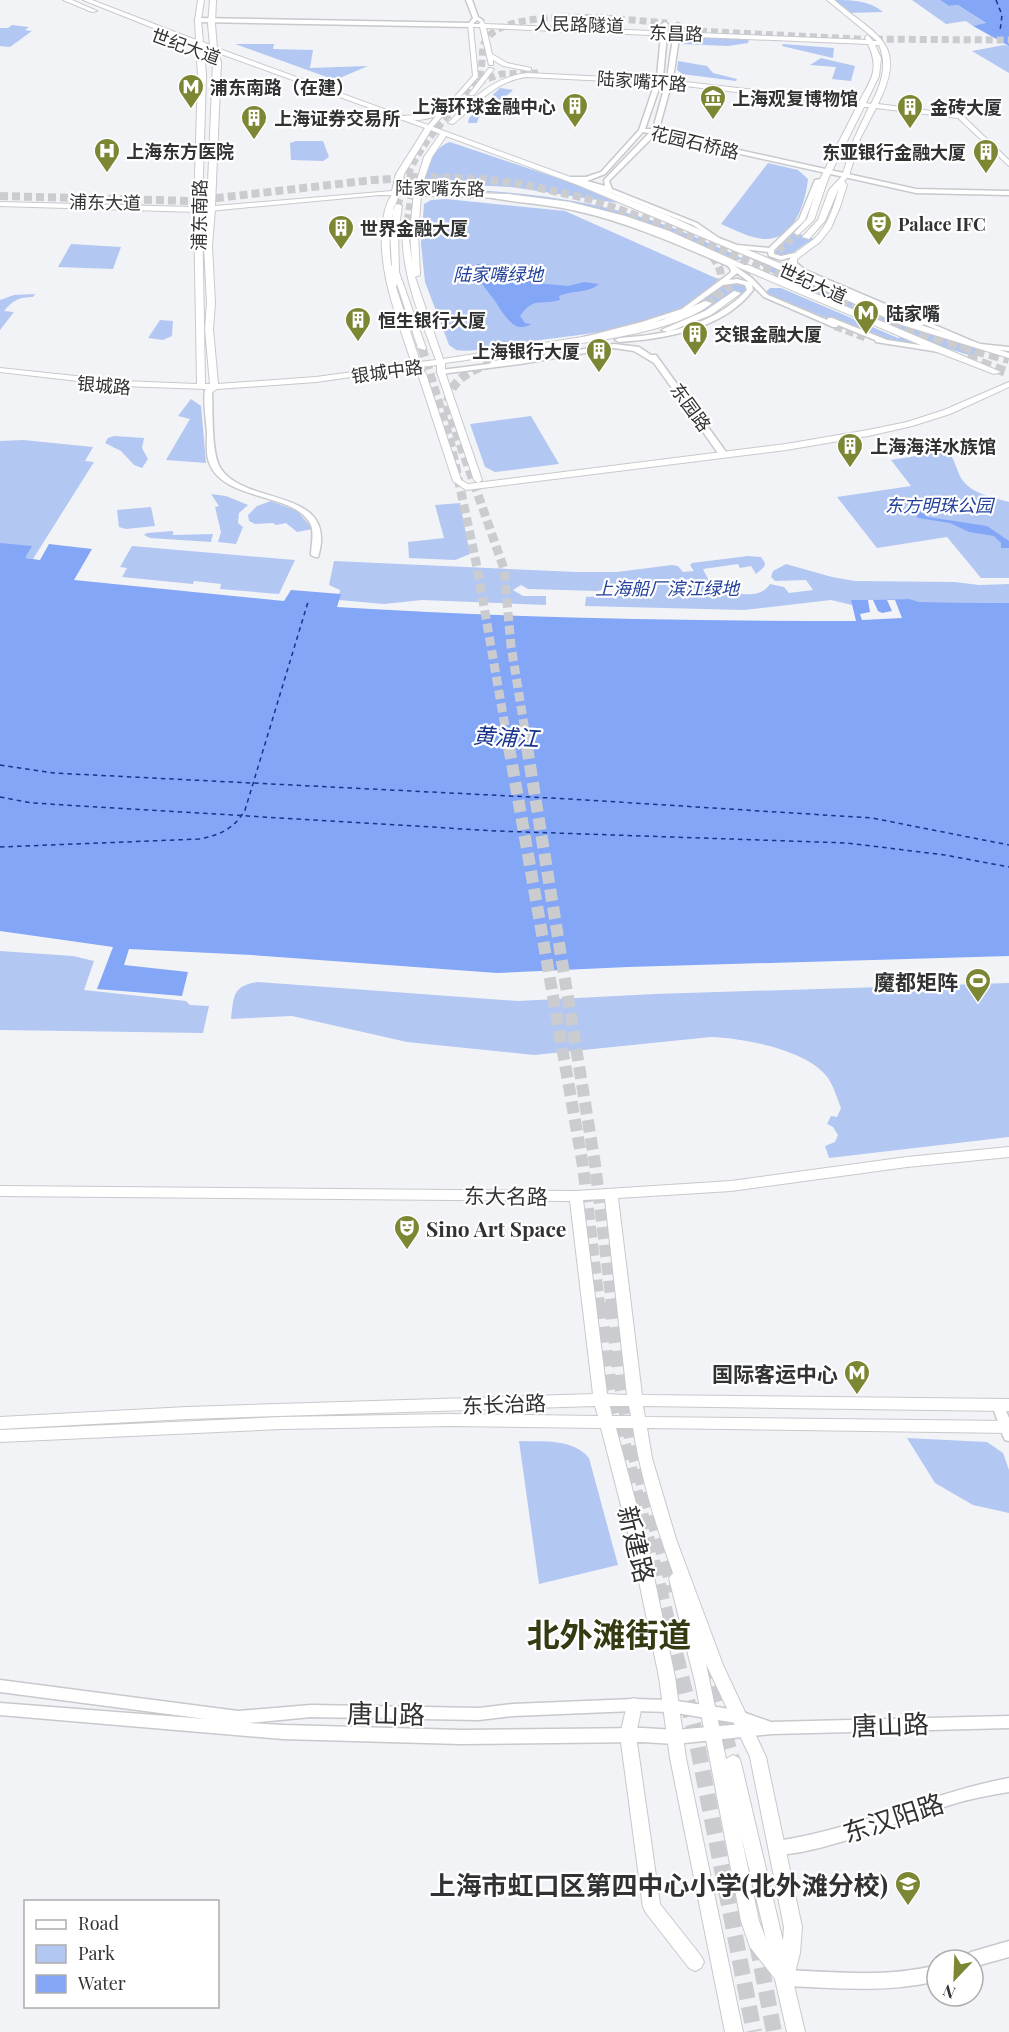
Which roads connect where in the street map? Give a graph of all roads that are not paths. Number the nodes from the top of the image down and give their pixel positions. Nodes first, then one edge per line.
1 (66, 0) edge
2 (86, 0) edge
3 (201, 0) edge
4 (213, 0) edge
5 (469, 0) edge
6 (830, 0) edge
7 (476, 18) junction
8 (198, 20) junction
9 (210, 20) junction
10 (552, 20) dead end
11 (508, 22) junction
12 (483, 24) junction
13 (858, 24) junction
14 (471, 25) junction
15 (651, 26) junction
16 (689, 26) dead end
17 (515, 27) junction
18 (665, 28) junction
19 (677, 29) junction
20 (743, 29) dead end
21 (870, 40) junction
22 (880, 40) junction
23 (479, 42) dead end
24 (199, 48) junction
25 (214, 53) junction
26 (491, 56) junction
27 (491, 69) junction
28 (477, 71) junction
29 (538, 73) tunnel mouth
30 (506, 77) junction
31 (659, 79) junction
32 (669, 80) junction
33 (486, 85) junction
34 (862, 102) junction
35 (874, 103) junction
36 (444, 109) junction
37 (461, 109) dead end
38 (404, 117) junction
39 (451, 123) junction
40 (428, 129) junction
41 (642, 130) junction
42 (444, 132) junction
43 (654, 132) junction
44 (1009, 154) edge
45 (1009, 164) edge
46 (548, 172) junction
47 (828, 173) junction
48 (844, 176) junction
49 (573, 178) junction
50 (418, 189) junction
51 (609, 190) junction
52 (397, 191) junction
53 (1009, 191) edge
54 (480, 194) junction
55 (0, 199) edge
56 (0, 204) edge
57 (398, 206) tunnel mouth
58 (198, 207) junction
59 (211, 207) junction
60 (653, 215) junction
61 (668, 219) junction
62 (407, 222) tunnel mouth
63 (645, 225) joint
64 (717, 239) junction
65 (771, 250) junction
66 (794, 258) junction
67 (730, 265) junction
68 (745, 267) joint
69 (397, 273) junction
70 (801, 274) junction
71 (400, 282) junction
72 (719, 285) junction
73 (414, 288) junction
74 (737, 293) dead end
75 (708, 303) tunnel mouth
76 (397, 304) junction
77 (783, 304) junction
78 (921, 324) tunnel mouth
79 (835, 326) tunnel mouth
80 (661, 338) junction
81 (867, 338) tunnel mouth
82 (616, 341) junction
83 (570, 342) junction
84 (885, 342) junction
85 (585, 345) junction
86 (979, 346) junction
87 (422, 348) tunnel mouth
88 (1009, 349) edge
89 (942, 351) junction
90 (1009, 357) edge
91 (657, 362) junction
92 (493, 363) tunnel mouth
93 (441, 367) junction
94 (419, 371) junction
95 (0, 372) edge
96 (998, 373) junction
97 (1009, 382) edge
98 (208, 388) junction
99 (721, 451) junction
100 (478, 480) junction
101 (457, 481) junction
102 (466, 487) junction
103 (315, 555) dead end
104 (1009, 1152) edge
105 (0, 1191) edge
106 (611, 1194) junction
107 (576, 1196) junction
108 (635, 1399) junction
109 (601, 1400) junction
110 (1004, 1405) edge
111 (606, 1421) junction
112 (639, 1422) junction
113 (0, 1423) edge
114 (1008, 1430) edge
115 (0, 1436) edge
116 (668, 1539) junction
117 (0, 1686) edge
118 (634, 1705) junction
119 (670, 1706) junction
120 (0, 1709) edge
121 (708, 1712) junction
122 (737, 1716) junction
123 (1009, 1722) edge
124 (772, 1728) junction
125 (747, 1732) junction
126 (712, 1735) junction
127 (628, 1736) junction
128 (675, 1737) junction
129 (733, 1763) tunnel mouth
130 (1009, 1785) edge
131 (777, 1848) junction
132 (1009, 1949) edge
133 (985, 1956) edge
134 (695, 1962) dead end
135 (925, 1976) edge
136 (785, 1978) junction
137 (734, 2032) edge
138 (796, 2032) edge

1 - 24 main road, 世纪大道
2 - 24 main road, 世纪大道
3 - 8 main road, 浦东南路
4 - 9 main road, 浦东南路
5 - 7 street
6 - 13 main road
7 - 12 street
7 - 14 street
8 - 9 street, 东昌路
8 - 24 main road, 浦东南路
9 - 14 street, 东昌路
9 - 25 main road, 浦东南路
10 - 11 main road, 东昌路
11 - 12 main road, 东昌路
11 - 15 main road, 人民路隧道
12 - 14 main road, 东昌路
12 - 17 main road, 东昌路
12 - 26 main road
13 - 21 main road
13 - 22 main road
14 - 28 main road
15 - 17 main road, 人民路隧道
15 - 18 main road, 东昌路
16 - 19 main road, 东昌路
17 - 18 main road, 东昌路
18 - 19 main road, 东昌路
18 - 31 street
19 - 21 main road, 东昌路
19 - 32 street
20 - 21 main road, 东昌路
21 - 22 main road, 东昌路
21 - 34 main road
22 - 35 main road
23 - 28 main road
24 - 25 main road, 世纪大道
24 - 58 main road, 浦东南路
25 - 38 main road, 世纪大道
25 - 40 main road, 世纪大道
25 - 59 main road, 浦东南路
26 - 27 main road
26 - 31 main road, 陆家嘴环路
27 - 33 main road
27 - 39 main road
28 - 36 main road
29 - 31 main road
30 - 31 main road, 陆家嘴环路
30 - 33 main road, 陆家嘴环路
30 - 39 main road
31 - 32 main road, 陆家嘴环路
31 - 41 street
32 - 34 main road, 陆家嘴环路
32 - 43 street
33 - 37 main road
34 - 35 main road, 陆家嘴环路
34 - 47 main road
35 - 44 main road, 陆家嘴环路
35 - 45 main road, 陆家嘴环路
35 - 48 main road
36 - 38 main road
36 - 40 main road
38 - 40 main road, 世纪大道
39 - 42 main road
40 - 42 main road, 世纪大道
40 - 52 main road
41 - 43 street, 花园石桥路
41 - 49 street
42 - 46 main road, 世纪大道
42 - 50 main road
43 - 47 street, 花园石桥路
43 - 51 street
46 - 49 street
46 - 61 main road, 世纪大道
47 - 48 street, 花园石桥路
47 - 48 main road
47 - 65 street
48 - 53 street, 花园石桥路
48 - 66 main road
49 - 51 street
50 - 52 main road, 陆家嘴东路
50 - 54 main road, 陆家嘴东路
50 - 60 main road, 陆家嘴东路
50 - 73 main road
51 - 64 street
52 - 59 main road, 陆家嘴东路
52 - 71 main road
52 - 76 main road
54 - 63 main road, 陆家嘴东路
54 - 67 street
55 - 58 main road, 浦东大道
56 - 58 main road, 浦东大道
57 - 69 main road
58 - 59 main road, 浦东大道
58 - 98 main road, 浦东南路
59 - 98 main road, 浦东南路
60 - 61 main road, 陆家嘴东路
60 - 86 main road, 世纪大道
61 - 64 main road, 世纪大道
62 - 73 main road
63 - 68 main road, 世纪大道
64 - 65 street
64 - 70 main road, 世纪大道
65 - 66 street
66 - 70 main road
66 - 86 street
67 - 72 street
67 - 77 street
68 - 89 main road, 世纪大道
69 - 71 main road
69 - 76 main road
70 - 78 main road, 世纪大道
71 - 87 main road
72 - 80 street
72 - 83 street
73 - 93 main road
74 - 82 main road
75 - 83 main road, 银城中路
76 - 94 main road
77 - 79 street
77 - 84 street
80 - 82 street
80 - 91 street
81 - 84 street
82 - 85 main road
83 - 93 main road, 银城中路
84 - 89 street
85 - 91 street
85 - 92 main road
86 - 88 street
86 - 89 main road
86 - 90 main road, 世纪大道
89 - 96 main road, 世纪大道
90 - 96 main road
91 - 93 street
91 - 99 street, 东园路
93 - 94 main road, 银城中路
93 - 100 main road
94 - 98 main road, 银城中路
94 - 101 main road
95 - 98 main road, 银城路
96 - 97 main road, 世纪大道
96 - 99 main road
97 - 99 main road
98 - 103 street, 浦东南路
99 - 100 main road
99 - 102 main road
100 - 101 main road
100 - 102 main road
101 - 102 main road
104 - 106 main road, 东大名路
105 - 107 main road, 东大名路
106 - 107 main road, 东大名路
106 - 108 main road, 新建路
107 - 109 main road, 新建路
108 - 109 main road, 东长治路
108 - 110 main road, 东长治路
108 - 112 main road, 新建路
109 - 111 main road, 新建路
109 - 113 main road, 东长治路
110 - 114 street
111 - 112 main road, 东长治路
111 - 115 main road, 东长治路
111 - 119 main road, 新建路
112 - 114 main road, 东长治路
112 - 116 main road, 新建路
116 - 121 main road, 新建路
116 - 122 main road, 新建路
117 - 118 street, 唐山路
118 - 119 street, 唐山路
118 - 127 main road
119 - 121 street, 唐山路
119 - 128 main road, 新建路
120 - 127 street, 唐山路
121 - 122 street, 唐山路
121 - 126 main road, 新建路
122 - 124 street, 唐山路
122 - 125 main road, 新建路
123 - 124 street, 唐山路
124 - 125 street, 唐山路
125 - 126 street, 唐山路
125 - 131 main road, 新建路
126 - 128 street, 唐山路
126 - 136 main road, 新建路
127 - 128 street, 唐山路
127 - 134 main road
128 - 137 main road, 新建路
129 - 136 main road
130 - 131 street, 东汉阳路
131 - 136 main road, 新建路
132 - 133 street
135 - 136 street
136 - 138 main road, 新建路

